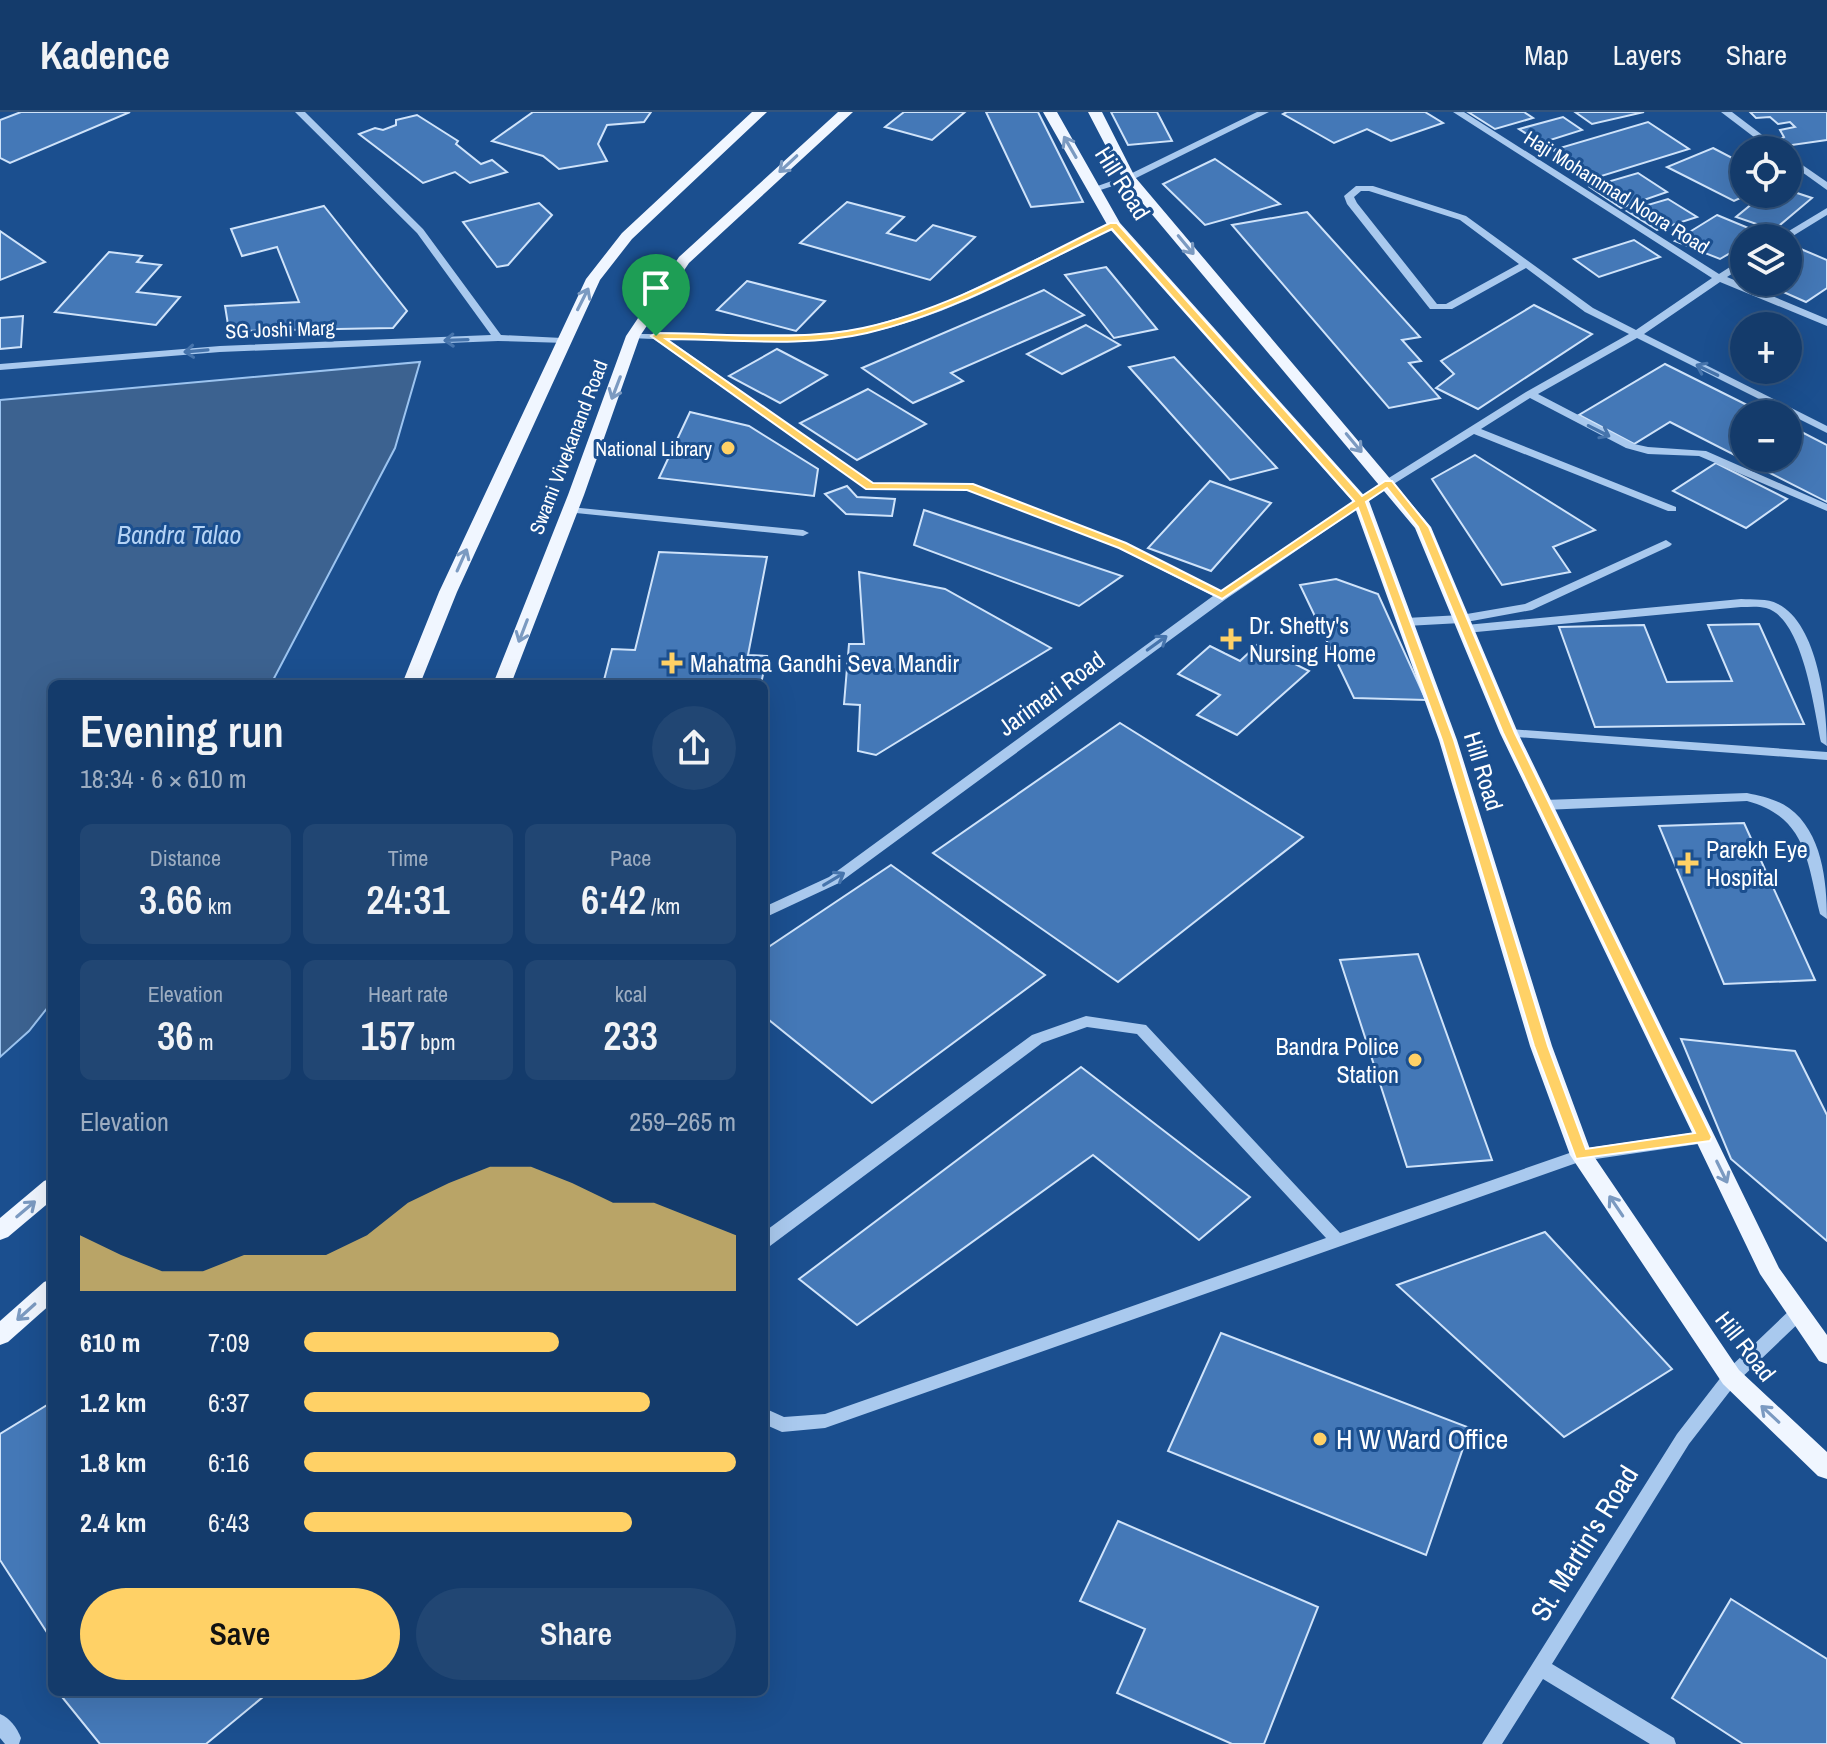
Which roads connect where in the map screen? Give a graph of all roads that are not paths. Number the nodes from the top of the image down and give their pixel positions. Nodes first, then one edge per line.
1 (300, 112) edge
2 (760, 112) edge
3 (846, 112) edge
4 (1050, 112) edge
5 (1095, 112) edge
6 (1264, 112) edge
7 (1458, 112) edge
8 (1726, 112) edge
9 (1758, 136) edge
10 (1802, 168) edge
11 (1129, 178) junction
12 (1827, 187) edge
13 (1094, 189) junction
14 (1827, 211) edge
15 (1114, 225) junction
16 (1802, 226) edge
17 (1526, 264) junction
18 (1730, 269) edge
19 (1717, 277) junction
20 (1827, 323) edge
21 (1635, 335) junction
22 (633, 336) junction
23 (656, 336) junction
24 (498, 338) junction
25 (562, 341) junction
26 (0, 367) edge
27 (1530, 394) junction
28 (1473, 430) junction
29 (1827, 430) edge
30 (1388, 483) junction
31 (1361, 501) junction
32 (1827, 508) edge
33 (1672, 509) dead end
34 (570, 510) junction
35 (803, 533) dead end
36 (1666, 544) dead end
37 (1222, 596) junction
38 (1406, 622) junction
39 (1463, 624) junction
40 (413, 680) edge
41 (504, 680) edge
42 (1509, 733) junction
43 (1827, 742) edge
44 (1827, 756) edge
45 (1544, 805) junction
46 (768, 911) edge
47 (1827, 914) edge
48 (1705, 1137) junction
49 (1581, 1155) junction
50 (48, 1190) edge
51 (0, 1231) edge
52 (768, 1238) edge
53 (1337, 1240) junction
54 (48, 1293) edge
55 (1798, 1313) junction
56 (0, 1335) edge
57 (1827, 1354) edge
58 (1731, 1377) junction
59 (768, 1417) edge
60 (1827, 1468) edge
61 (1540, 1667) junction
62 (1491, 1744) edge
63 (1667, 1744) edge

1 - 24 street
25 -> 2 main road, Swami Vivekanand Road
3 -> 22 main road, Swami Vivekanand Road
13 -> 4 main road, Hill Road
5 - 11 main road, Hill Road
6 - 11 street
7 - 19 street, Haji Mohammad Noora Road
8 - 9 street
10 - 12 street
11 - 13 street
11 -> 30 main road, Hill Road
13 - 15 main road, Hill Road
14 - 16 street
15 - 23 street
15 - 31 main road, Hill Road
17 - 17 street
17 - 21 street
18 - 19 street, Jarimari Road
19 - 20 street, Haji Mohammad Noora Road
19 - 21 street, Jarimari Road
21 - 27 street, Jarimari Road
29 -> 21 street
22 - 23 street
22 -> 34 main road, Swami Vivekanand Road
23 - 37 street
24 - 25 street, SG Joshi Marg
24 -> 26 street, SG Joshi Marg
40 -> 25 main road, Swami Vivekanand Road
27 - 28 street, Jarimari Road
27 -> 32 street
28 - 30 street, Jarimari Road
28 - 33 street
30 - 31 street, Jarimari Road
30 - 39 main road, Hill Road
31 - 37 street, Jarimari Road
31 - 38 main road, Hill Road
34 - 35 street
34 -> 41 main road, Swami Vivekanand Road
36 - 39 street
46 -> 37 street, Jarimari Road
38 - 39 street
38 - 49 main road, Hill Road
39 - 42 main road, Hill Road
39 - 43 street
42 - 44 street
42 - 45 main road, Hill Road
45 - 47 street
45 - 48 main road, Hill Road
48 - 49 street
48 -> 55 main road, Hill Road
49 - 53 street
58 -> 49 main road, Hill Road
51 -> 50 main road
52 - 53 street
53 - 59 street
54 -> 56 main road
55 - 57 main road, Hill Road
55 - 58 street, St. Martin's Road
60 -> 58 main road, Hill Road
58 - 61 street, St. Martin's Road
61 - 62 street, St. Martin's Road
61 - 63 street

